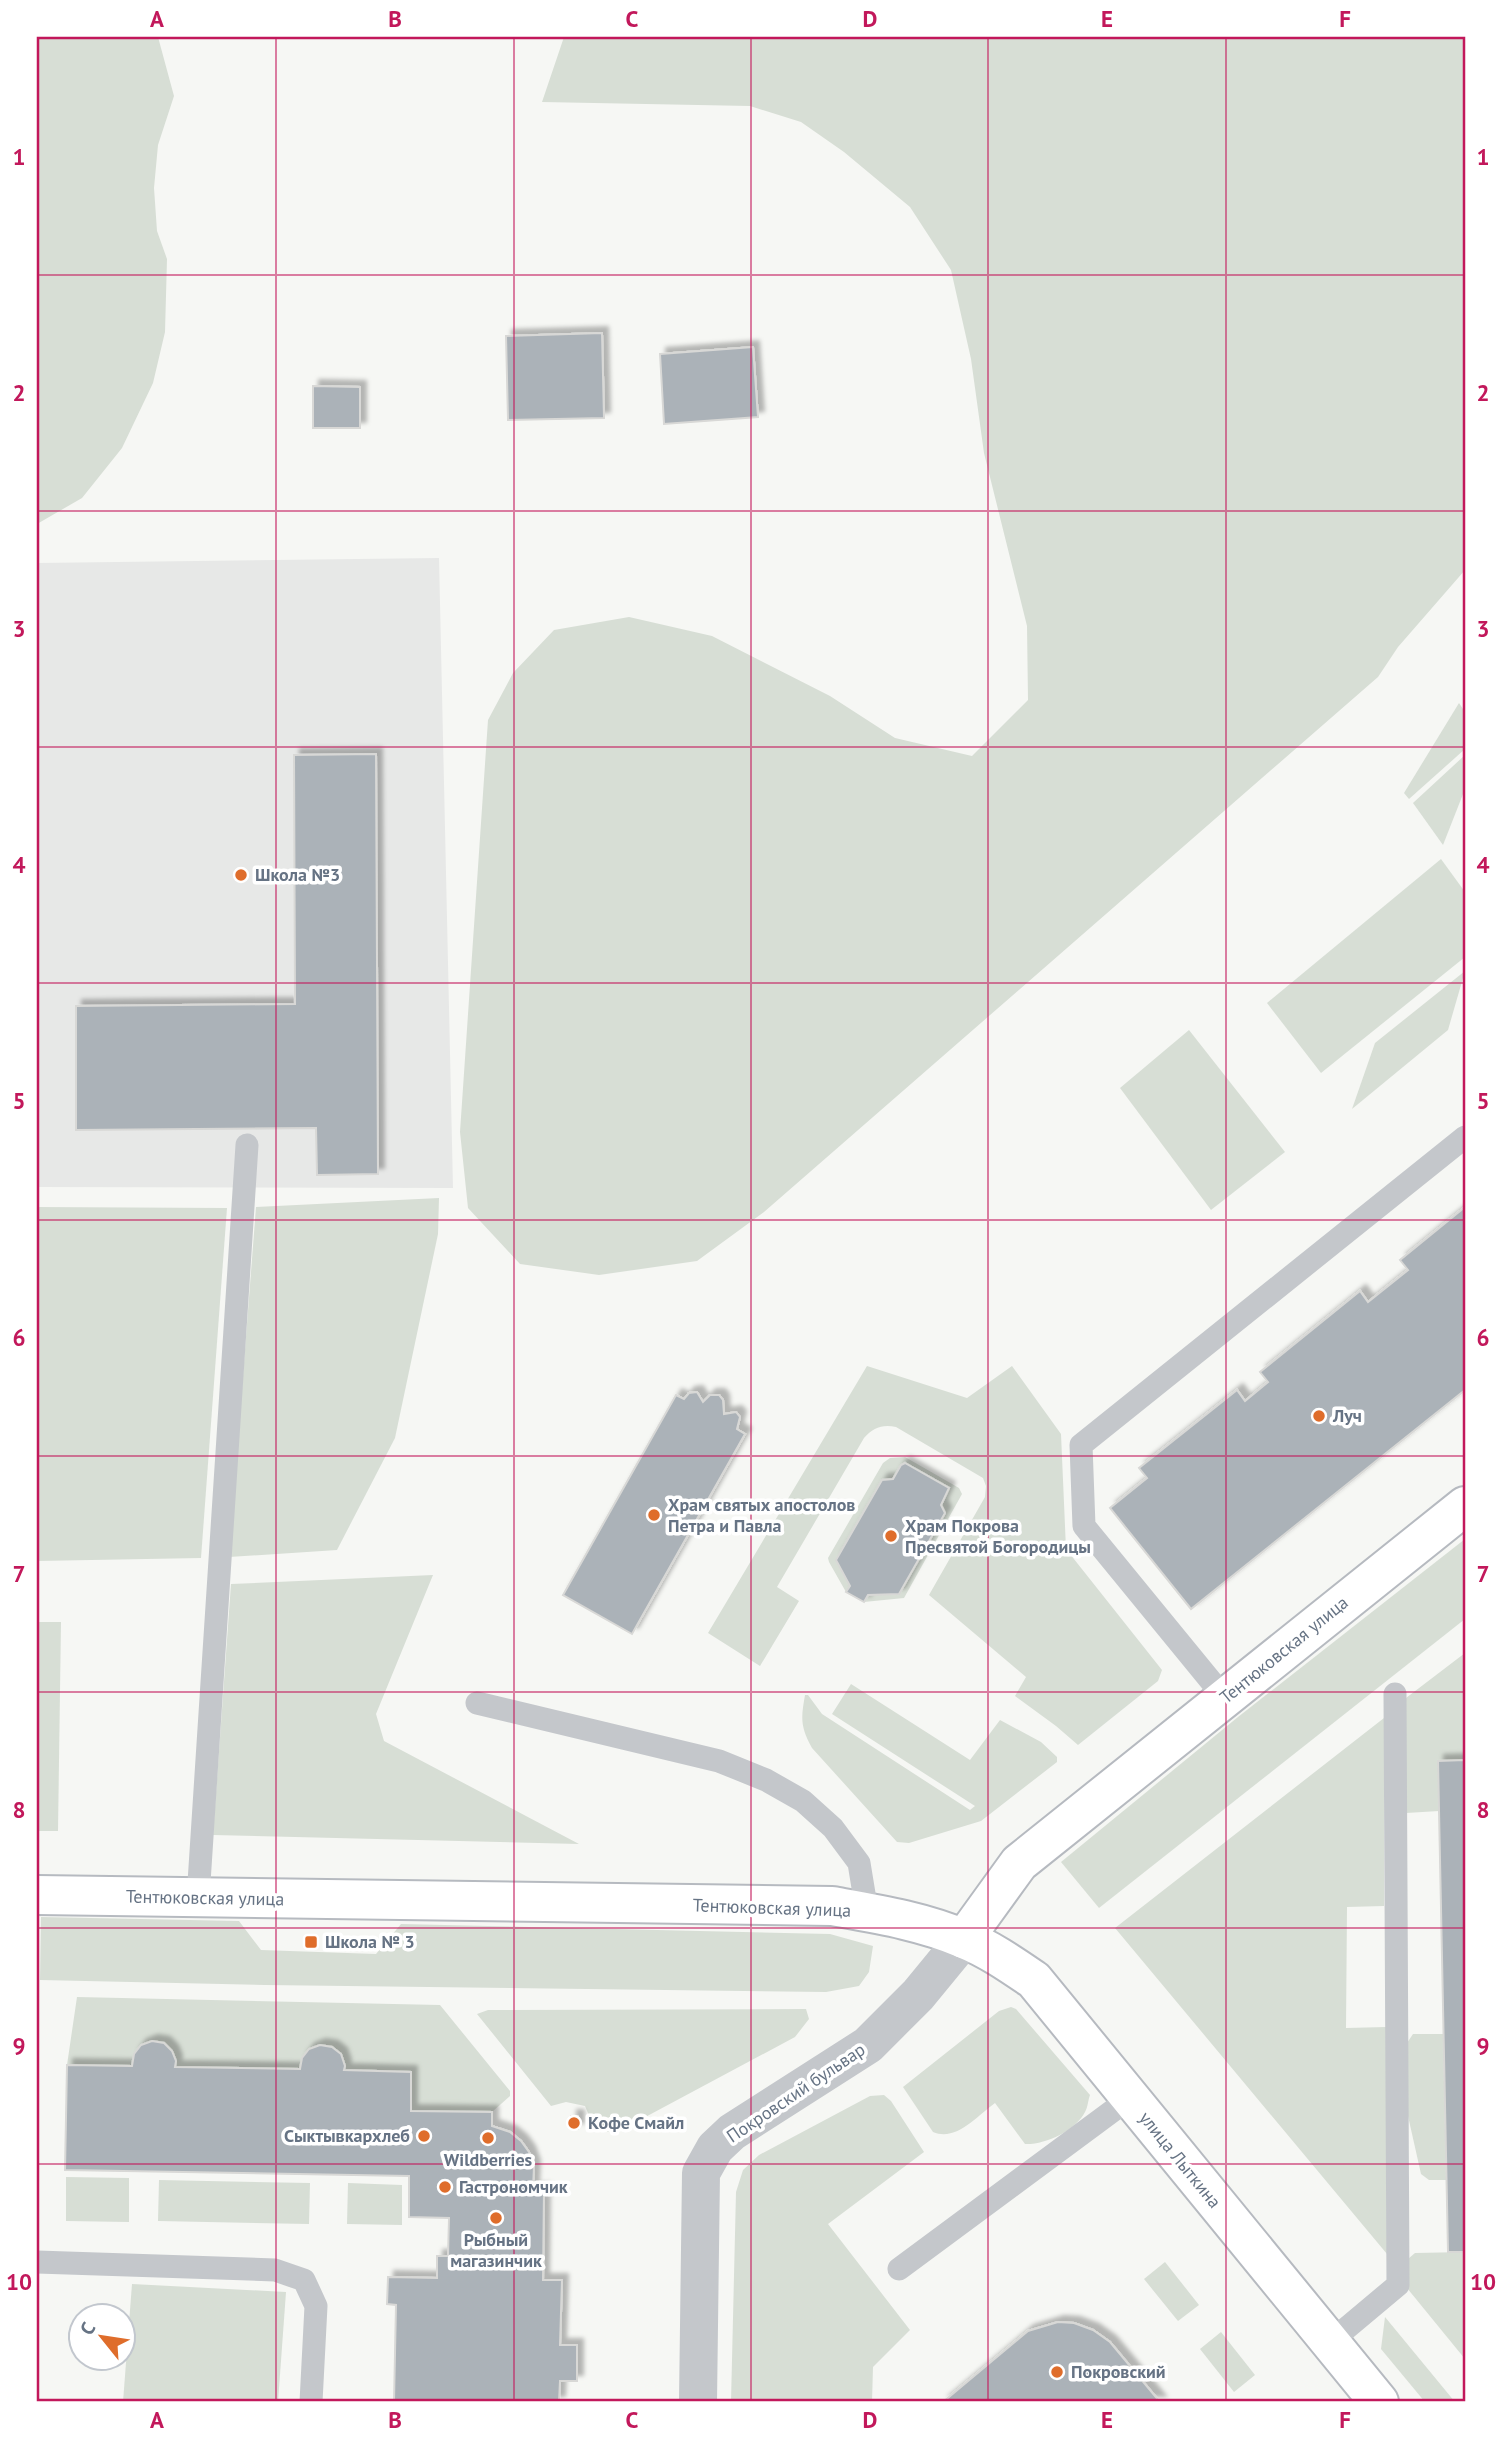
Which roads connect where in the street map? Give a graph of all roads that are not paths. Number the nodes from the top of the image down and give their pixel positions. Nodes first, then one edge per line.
1 (1465, 1138) edge
2 (247, 1145) dead end
3 (1465, 1506) edge
4 (1395, 1694) dead end
5 (1224, 1697) junction
6 (477, 1703) dead end
7 (37, 1895) edge
8 (198, 1898) junction
9 (867, 1912) junction
10 (964, 1939) junction
11 (1130, 2098) junction
12 (37, 2262) edge
13 (900, 2269) dead end
14 (1330, 2342) junction
15 (311, 2402) edge
16 (698, 2402) edge
17 (1379, 2402) edge

1 - 5 lane
2 - 8 lane
3 - 5 street, Тентюковская улица
4 - 14 lane
5 - 10 street, Тентюковская улица
6 - 9 lane
7 - 8 street, Тентюковская улица
8 - 9 street, Тентюковская улица
9 - 10 street, Тентюковская улица
10 - 11 street, улица Лыткина
10 - 16 street, Покровский бульвар
11 - 13 lane
11 - 14 street, улица Лыткина
12 - 15 lane
14 - 17 street, улица Лыткина

